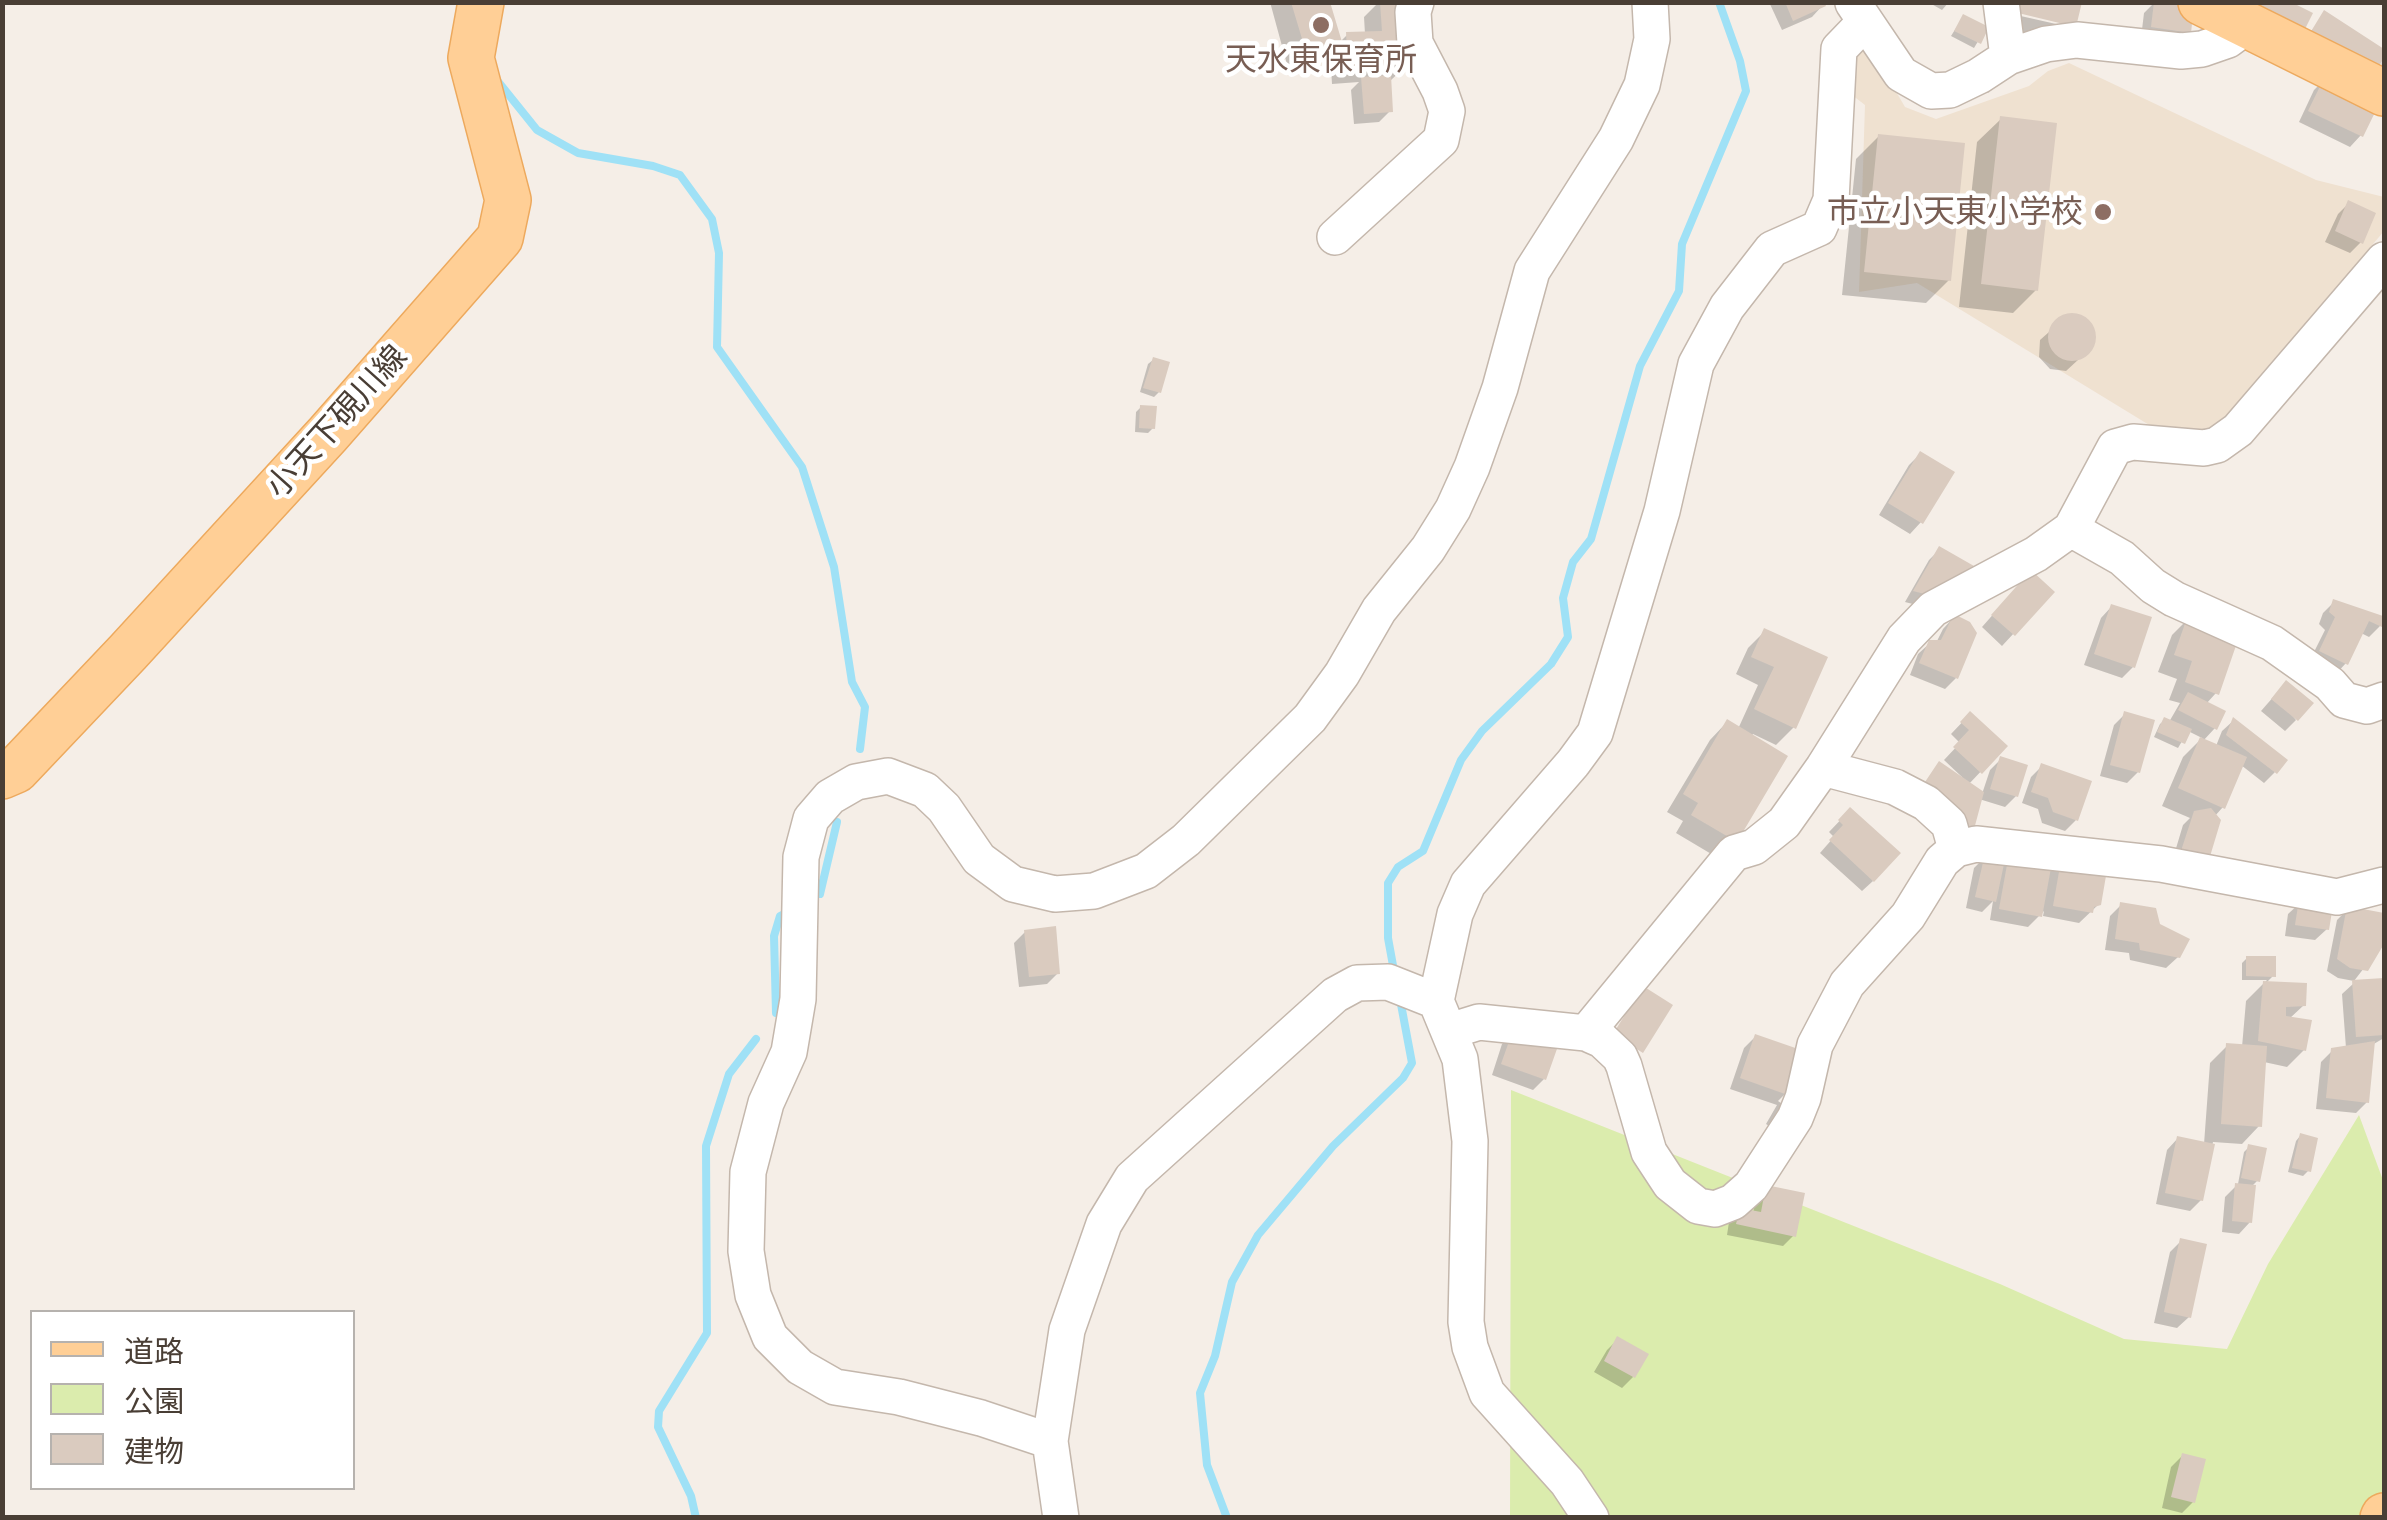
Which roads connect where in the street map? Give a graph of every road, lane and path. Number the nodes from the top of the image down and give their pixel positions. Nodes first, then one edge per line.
1 (481, 2) edge
2 (1416, 2) edge
3 (1650, 2) edge
4 (2001, 2) edge
5 (2201, 2) edge
6 (1859, 12) edge
7 (2247, 26) junction
8 (2008, 57) junction
9 (2384, 92) edge
10 (1334, 238) dead end
11 (2384, 260) edge
12 (2071, 529) junction
13 (2384, 700) edge
14 (1823, 768) junction
15 (2, 776) edge
16 (1956, 848) junction
17 (2384, 885) edge
18 (1420, 1000) junction
19 (1586, 1033) junction
20 (1050, 1441) junction
21 (1061, 1518) edge
22 (1591, 1518) edge

1 - 15 main road, 小天下硯川線
2 - 10 street
3 - 20 street
4 - 8 street
5 - 7 main road
6 - 8 street
6 - 18 street
7 - 8 street
7 - 9 main road
11 - 12 street
12 - 13 street
12 - 14 street
14 - 16 street
14 - 19 street
16 - 17 street
16 - 19 street
18 - 19 street
18 - 20 street
18 - 22 street
20 - 21 street

